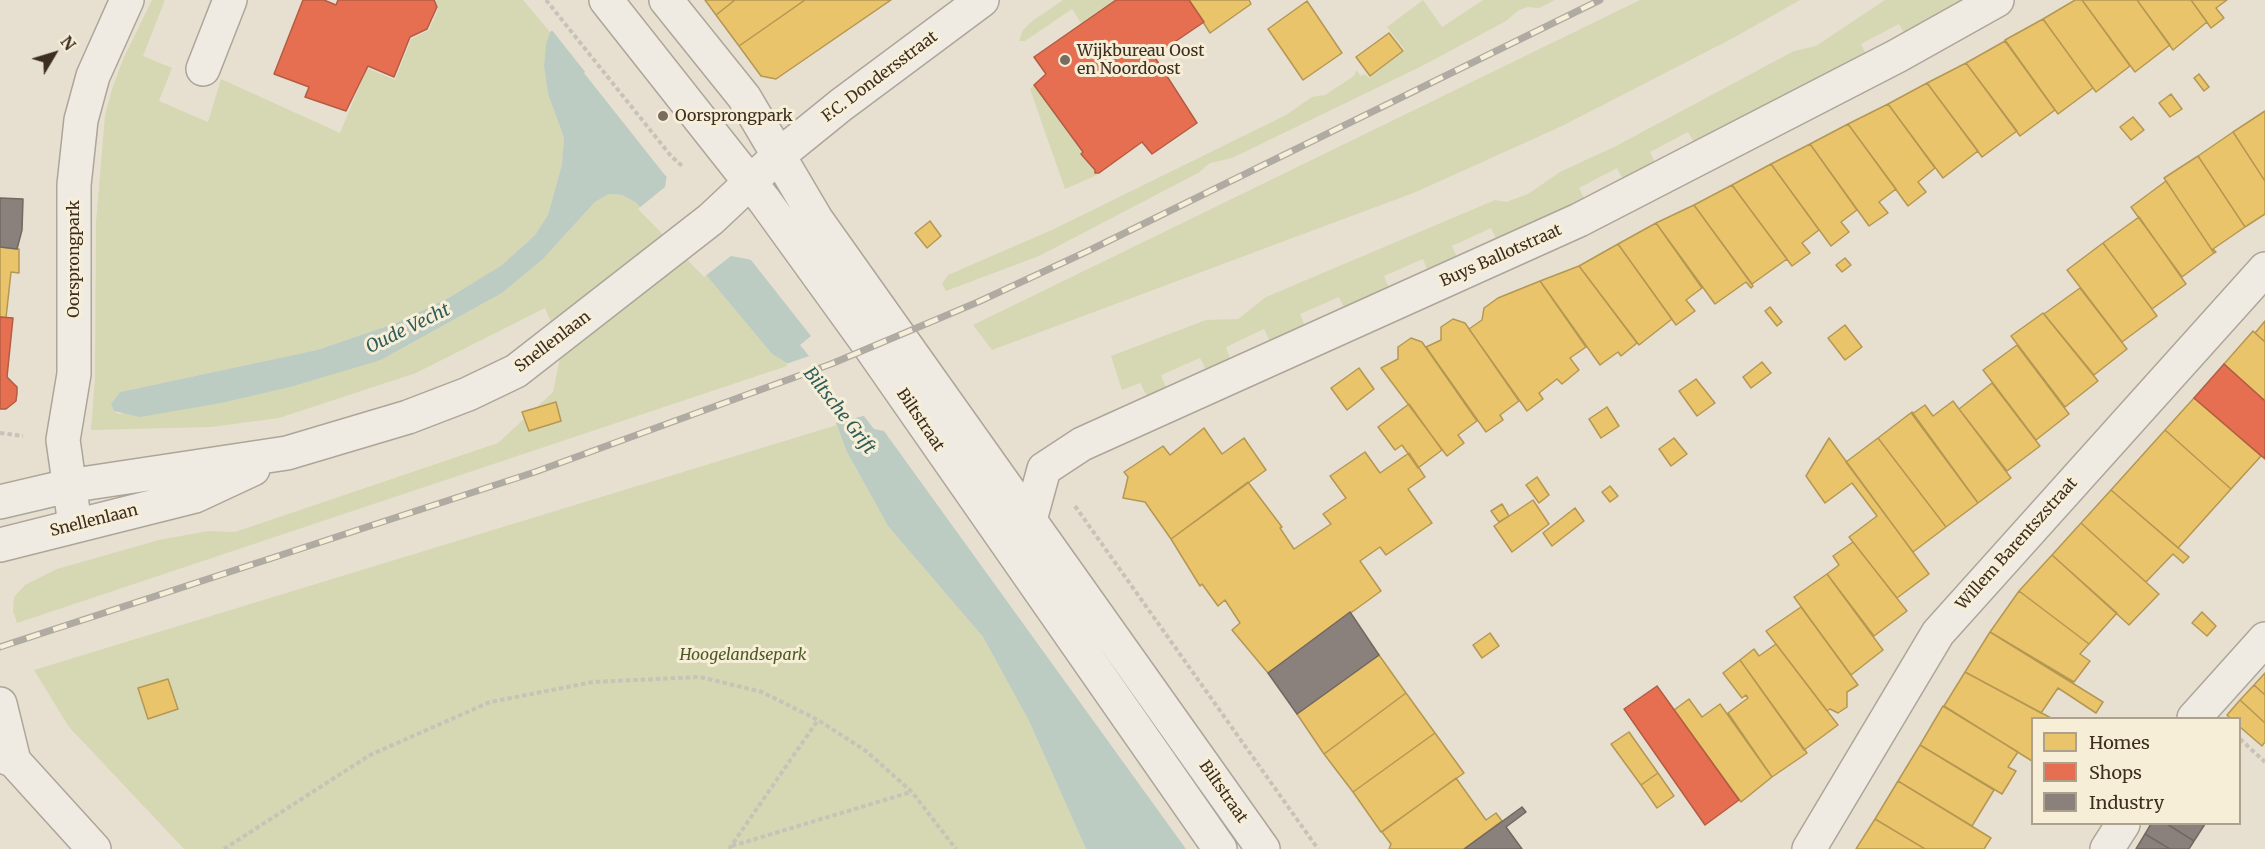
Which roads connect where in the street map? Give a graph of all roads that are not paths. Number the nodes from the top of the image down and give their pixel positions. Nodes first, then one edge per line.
1 (127, 0) edge
2 (230, 0) edge
3 (606, 0) edge
4 (666, 0) edge
5 (982, 0) edge
6 (1997, 0) edge
7 (203, 69) dead end
8 (778, 156) junction
9 (750, 181) junction
10 (2265, 269) edge
11 (287, 453) junction
12 (68, 486) junction
13 (0, 502) edge
14 (1030, 520) junction
15 (75, 525) junction
16 (0, 545) edge
17 (2265, 639) edge
18 (0, 704) edge
19 (2195, 717) edge
20 (5, 764) edge
21 (2122, 825) edge
22 (94, 849) edge
23 (1220, 849) edge
24 (1263, 849) edge
25 (1809, 849) edge
26 (2107, 849) edge

1 - 12 street, Oorsprongpark
2 - 7 street
3 - 9 street, Biltstraat
4 - 8 street, Biltstraat
5 - 8 street, F.C. Dondersstraat
6 - 14 street, Buys Ballotstraat
8 - 9 street, F.C. Dondersstraat
8 - 14 street, Biltstraat
9 - 11 street, Snellenlaan
9 - 23 street, Biltstraat
10 - 25 street, Willem Barentszstraat
11 - 12 street, Snellenlaan
11 - 15 street, Snellenlaan
12 - 13 street, Snellenlaan
12 - 15 street, Oorsprongpark
14 - 24 street, Biltstraat
15 - 16 street, Snellenlaan
17 - 19 street
18 - 20 street
20 - 22 street
21 - 26 street

